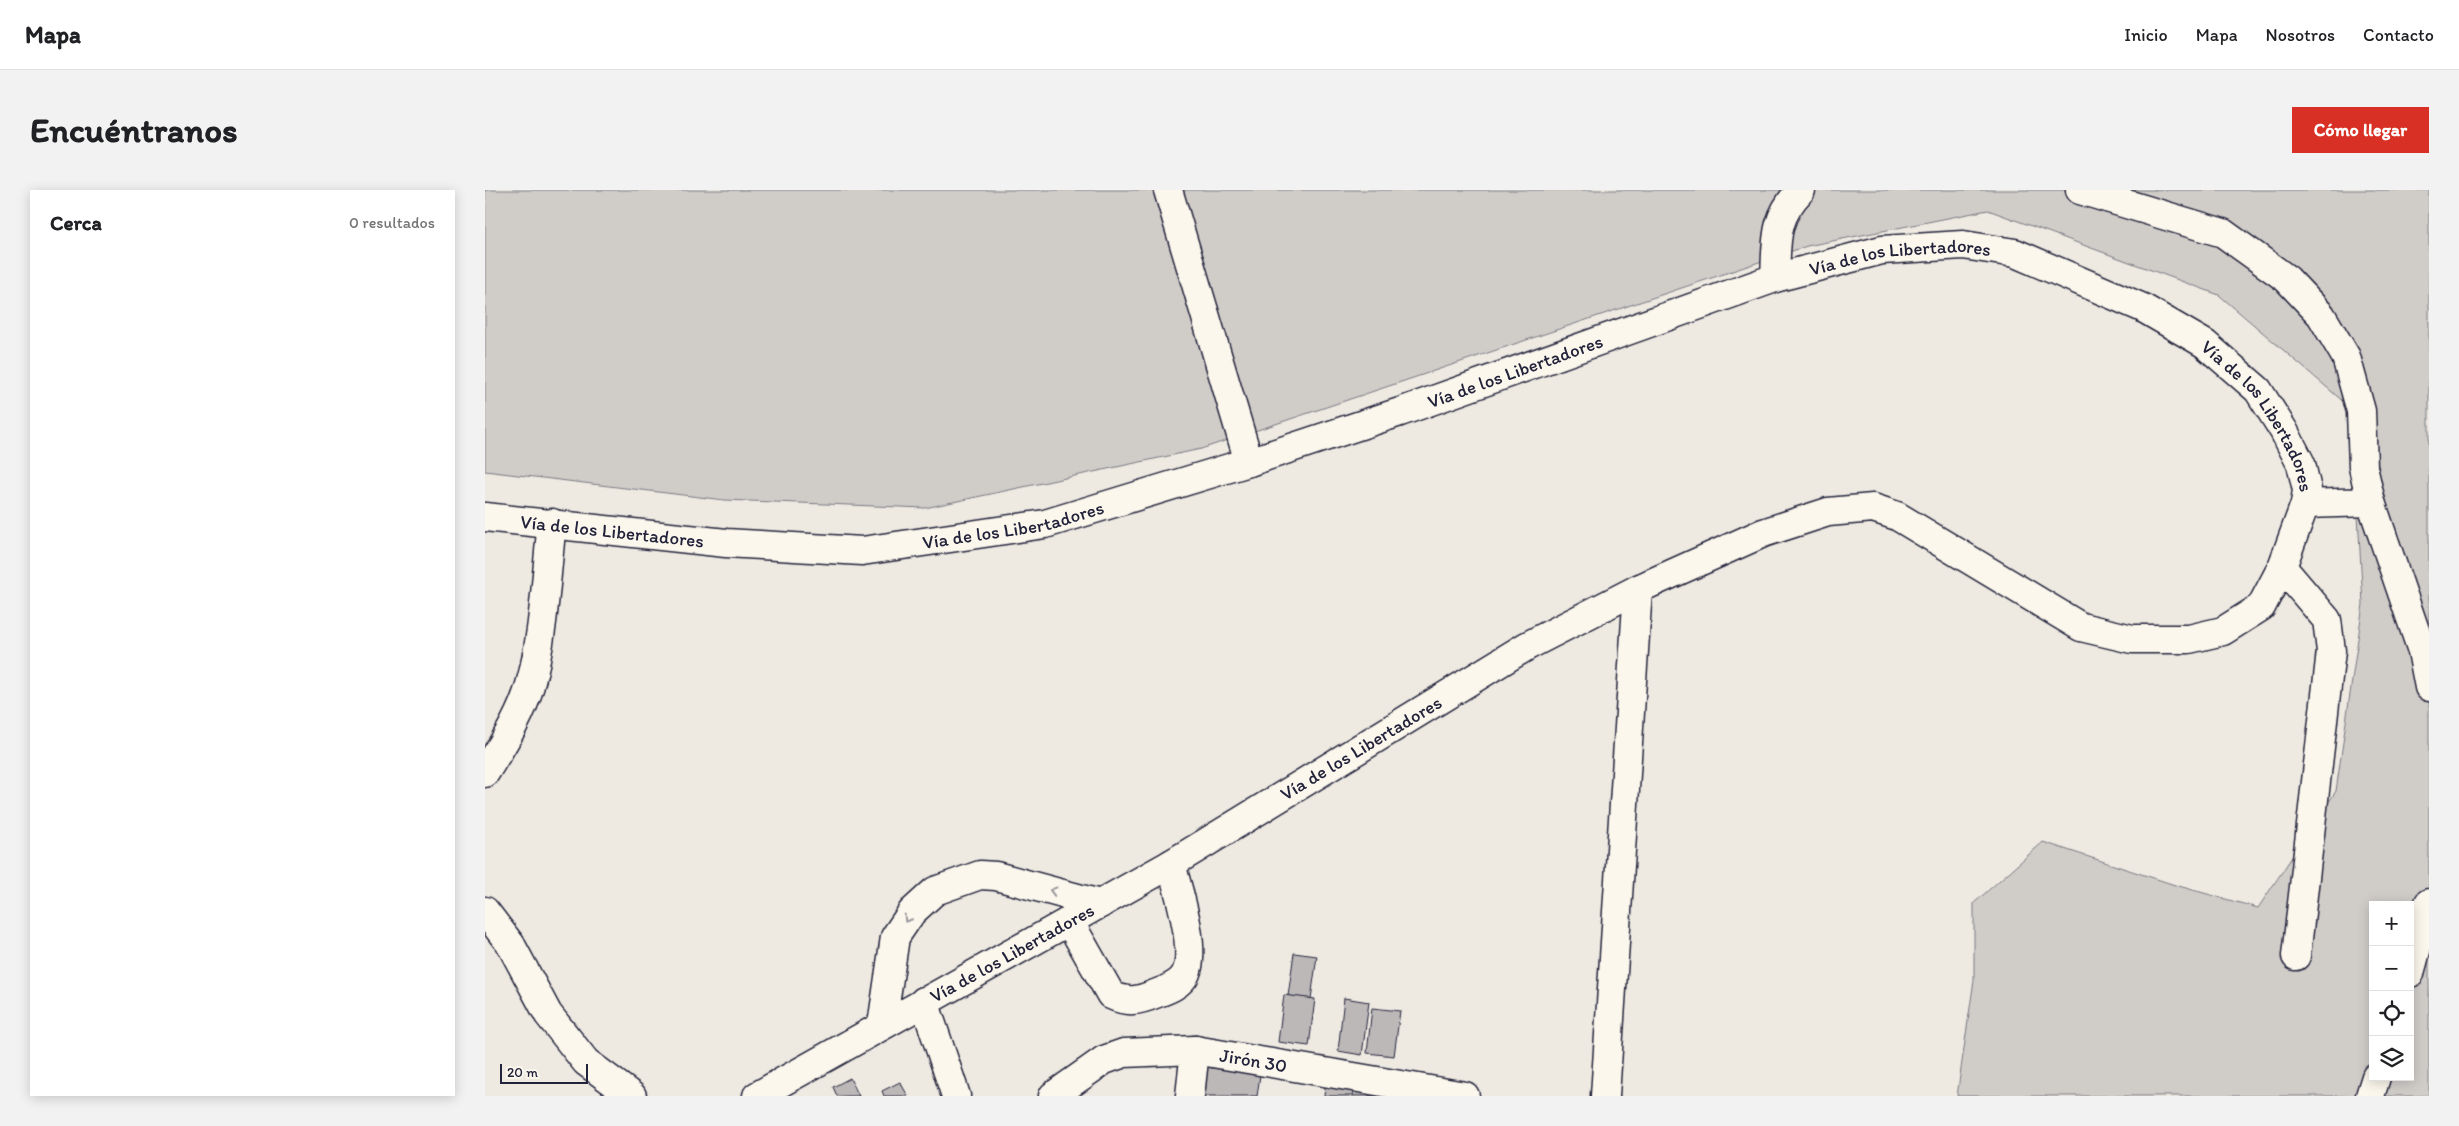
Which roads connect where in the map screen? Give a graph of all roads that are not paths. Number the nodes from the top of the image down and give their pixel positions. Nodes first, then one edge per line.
1 (1168, 190) edge
2 (1801, 190) edge
3 (2080, 190) edge
4 (1775, 278) junction
5 (1249, 462) junction
6 (2371, 502) junction
7 (2305, 504) junction
8 (485, 517) edge
9 (552, 523) junction
10 (2282, 567) junction
11 (1638, 589) junction
12 (2429, 687) edge
13 (485, 773) edge
14 (1171, 864) junction
15 (2429, 903) edge
16 (1100, 904) junction
17 (485, 911) edge
18 (1069, 921) junction
19 (2296, 956) dead end
20 (2414, 958) edge
21 (925, 1001) junction
22 (882, 1025) junction
23 (1195, 1050) junction
24 (2375, 1081) edge
25 (1398, 1090) edge
26 (632, 1096) edge
27 (757, 1096) edge
28 (956, 1096) edge
29 (1053, 1096) edge
30 (1190, 1096) edge
31 (1465, 1096) edge
32 (1605, 1096) edge
33 (2370, 1096) edge

1 - 5 main road
2 - 4 main road
3 - 6 main road
4 - 5 main road, Vía de los Libertadores
4 - 7 main road, Vía de los Libertadores
5 - 9 main road, Vía de los Libertadores
6 - 7 main road
6 - 12 main road
7 - 10 main road, Vía de los Libertadores
8 - 9 main road, Vía de los Libertadores
9 - 13 main road
10 - 11 main road, Vía de los Libertadores
10 - 19 main road
11 - 14 main road, Vía de los Libertadores
11 - 32 main road
14 - 16 main road, Vía de los Libertadores
14 - 18 main road
15 - 20 main road
16 - 18 main road, Vía de los Libertadores
16 -> 22 main road
17 - 26 main road
18 - 21 main road, Vía de los Libertadores
21 - 22 main road, Vía de los Libertadores
21 - 28 main road
22 - 27 main road, Vía de los Libertadores
23 - 25 main road, Jirón 30
23 - 29 main road, Jirón 30
23 - 30 main road
24 - 33 main road
25 - 31 main road, Jirón 30

